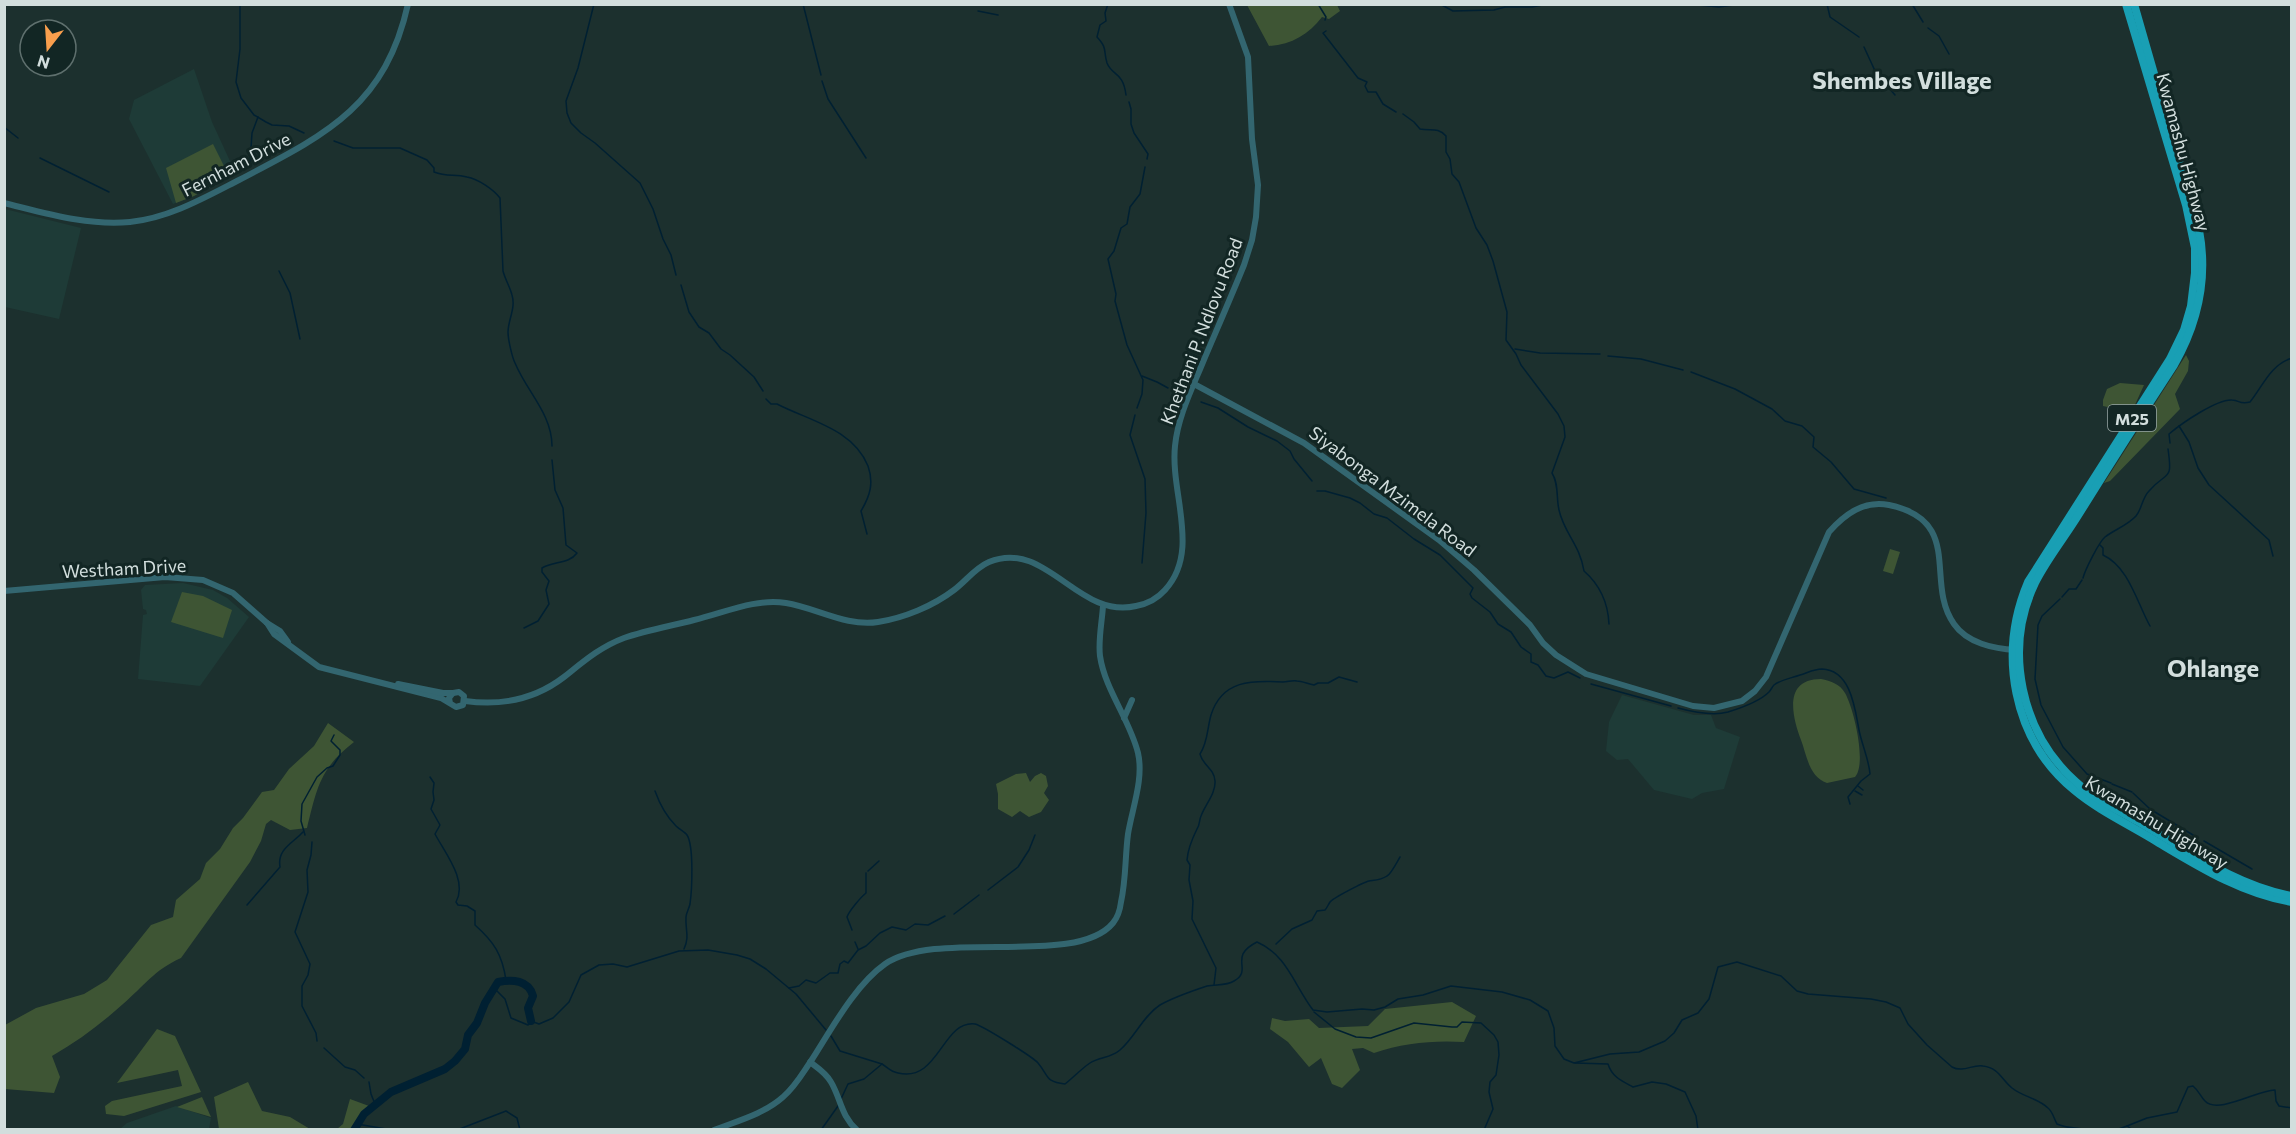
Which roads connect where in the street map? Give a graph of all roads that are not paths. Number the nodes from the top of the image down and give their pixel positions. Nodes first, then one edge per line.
1 (408, 4) edge
2 (1229, 4) edge
3 (2126, 4) edge
4 (2134, 4) edge
5 (4, 202) edge
6 (1194, 384) junction
7 (4, 591) edge
8 (1103, 606) junction
9 (2016, 650) junction
10 (388, 684) junction
11 (453, 693) junction
12 (1132, 700) dead end
13 (465, 701) junction
14 (450, 703) junction
15 (1124, 718) junction
16 (2292, 896) edge
17 (2292, 902) edge
18 (810, 1062) junction
19 (714, 1130) edge
20 (857, 1130) edge

1 - 5 street, Fernham Drive
2 - 6 street, Khethani P. Ndlovu Road
3 - 9 main road, Kwamashu Highway / M25
4 - 9 main road, Kwamashu Highway / M25
6 - 8 street, Khethani P. Ndlovu Road
6 - 9 street, Siyabonga Mzimela Road
7 - 10 street, Westham Drive
8 - 13 street, Khethani P. Ndlovu Road
8 - 15 street
9 - 16 main road, Kwamashu Highway / M25
9 - 17 main road, Kwamashu Highway / M25
10 - 11 street, Westham Drive
10 - 14 street, Westham Drive
11 - 13 street
11 - 14 street
12 - 15 street
13 - 14 street
15 - 18 street
18 - 19 street
18 - 20 street

